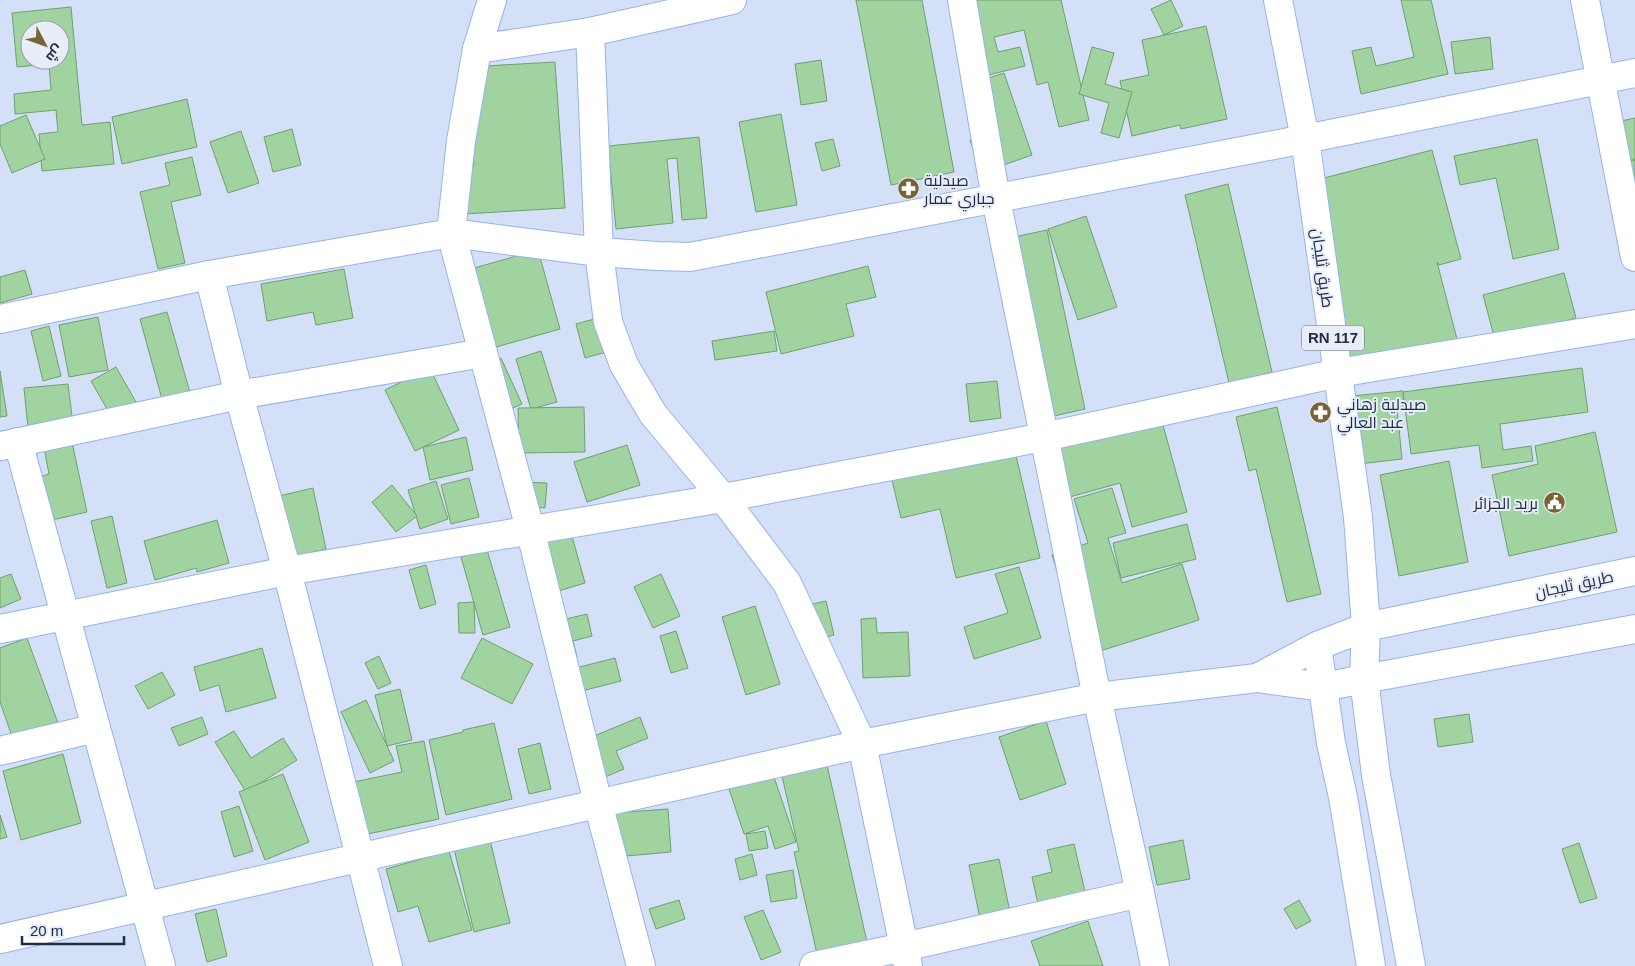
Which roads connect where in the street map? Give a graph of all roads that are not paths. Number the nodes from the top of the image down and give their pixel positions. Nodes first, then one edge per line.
1 (492, 0) edge
2 (732, 0) edge
3 (962, 0) edge
4 (1278, 0) edge
5 (1585, 0) edge
6 (590, 32) junction
7 (477, 49) junction
8 (1635, 73) edge
9 (1600, 80) junction
10 (1305, 139) junction
11 (996, 198) junction
12 (451, 233) junction
13 (599, 252) junction
14 (1635, 257) edge
15 (209, 275) junction
16 (0, 319) edge
17 (1635, 324) edge
18 (483, 353) junction
19 (1338, 373) junction
20 (239, 395) junction
21 (1044, 437) junction
22 (9, 444) edge
23 (724, 498) junction
24 (530, 529) junction
25 (287, 571) junction
26 (1635, 571) edge
27 (66, 616) junction
28 (1366, 627) junction
29 (0, 629) edge
30 (1635, 629) edge
31 (1317, 646) junction
32 (1256, 678) junction
33 (1364, 679) junction
34 (1323, 687) junction
35 (1097, 697) junction
36 (96, 728) junction
37 (862, 744) junction
38 (0, 751) edge
39 (598, 803) junction
40 (359, 857) junction
41 (1140, 893) junction
42 (145, 905) junction
43 (0, 939) edge
44 (906, 957) edge
45 (161, 966) edge
46 (388, 966) edge
47 (641, 966) edge
48 (814, 966) edge
49 (1155, 966) edge
50 (1371, 966) edge
51 (1411, 966) edge

1 - 7 street
2 - 6 street
3 - 11 street
4 - 10 street, طريق ثليجان / RN 117
5 - 9 street
6 - 7 street
6 - 13 street
7 - 12 street
8 - 9 street
9 - 10 street
9 - 14 street
10 - 11 street
10 - 19 street, طريق ثليجان / RN 117
11 - 13 street
11 - 21 street
12 - 13 street
12 - 15 street
12 - 18 street
13 - 23 street
15 - 16 street
15 - 20 street
17 - 19 street
18 - 20 street
18 - 24 street
19 - 21 street
19 - 28 street, طريق ثليجان / RN 117
20 - 22 street
20 - 25 street
21 - 23 street
21 - 35 street
22 - 27 street
23 - 24 street
23 - 37 street
24 - 25 street
24 - 39 street
25 - 27 street
25 - 40 street
26 - 28 street, طريق ثليجان
27 - 29 street
27 - 36 street
28 - 31 street
28 - 33 street, طريق ثليجان / RN 117
30 - 33 street
31 - 32 street
31 - 34 street
32 - 34 street
32 - 35 street
33 - 34 street
33 - 51 street, طريق ثليجان
34 - 50 street
35 - 37 street
35 - 41 street
36 - 38 street
36 - 42 street
37 - 39 street
37 - 44 street
39 - 40 street
39 - 47 street
40 - 42 street
40 - 46 street
41 - 44 street
41 - 49 street
42 - 43 street
42 - 45 street
44 - 48 street

